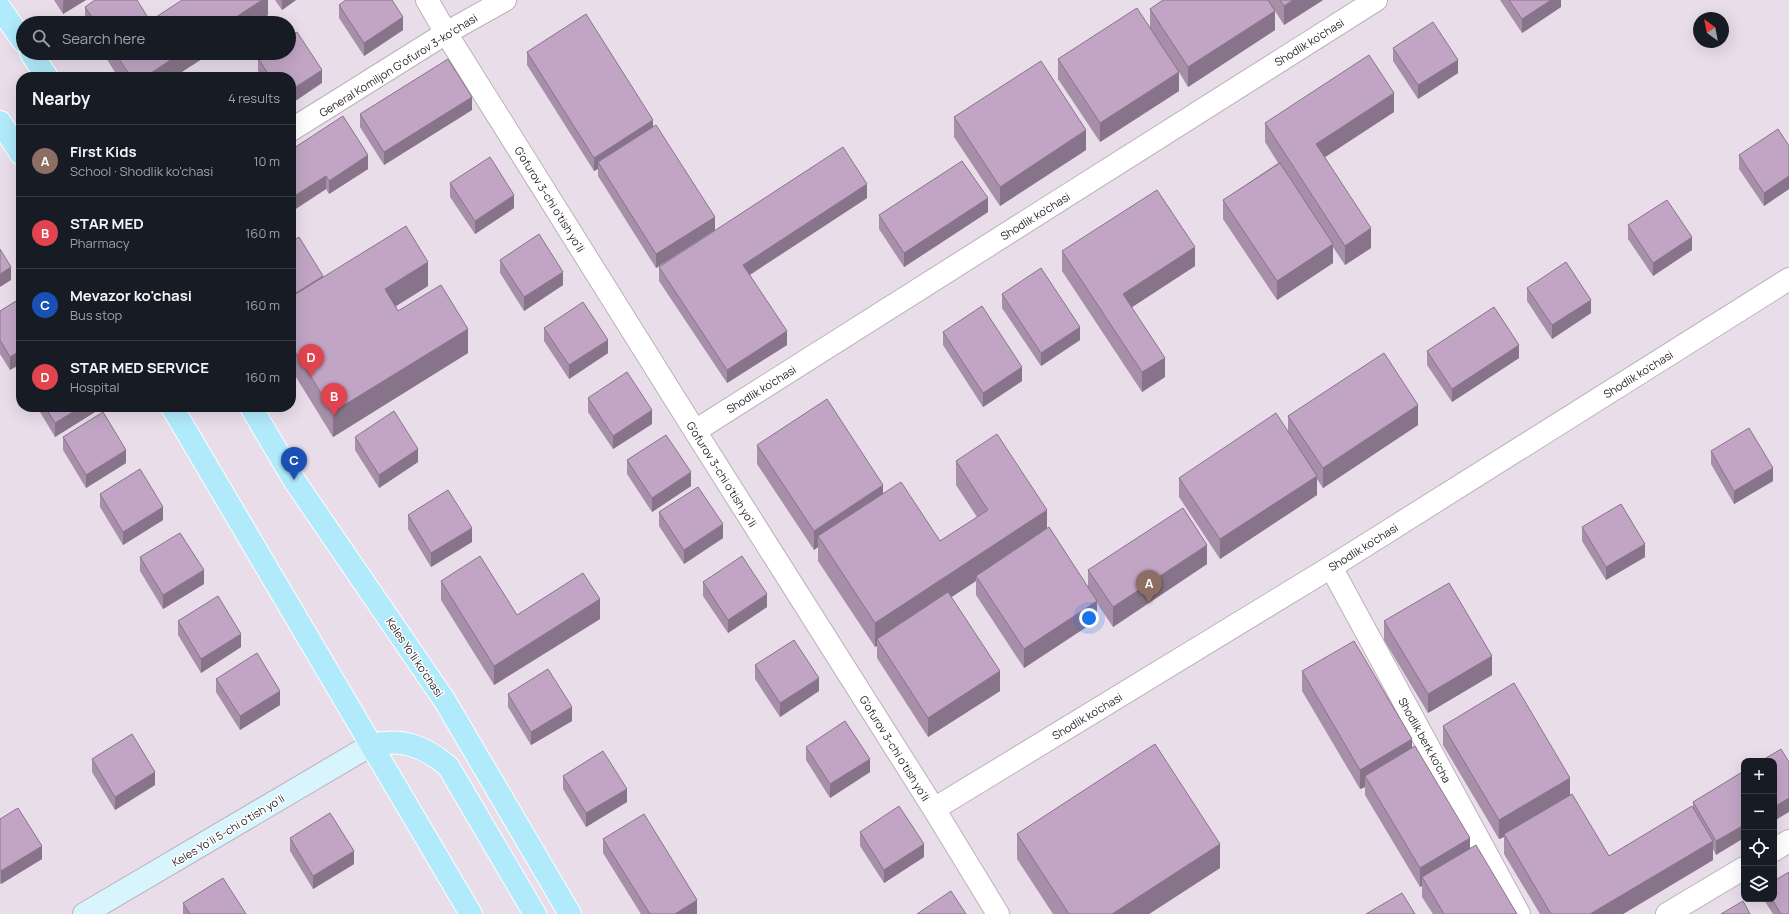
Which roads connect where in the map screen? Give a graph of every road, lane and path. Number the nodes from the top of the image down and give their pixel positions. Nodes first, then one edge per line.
1 (427, 0) edge
2 (505, 0) edge
3 (1376, 0) edge
4 (0, 8) edge
5 (16, 31) edge
6 (446, 34) junction
7 (36, 60) edge
8 (44, 72) edge
9 (0, 122) edge
10 (296, 127) edge
11 (16, 146) edge
12 (1789, 279) edge
13 (175, 412) edge
14 (254, 412) edge
15 (694, 431) junction
16 (1331, 567) junction
17 (371, 745) junction
18 (934, 809) junction
19 (1789, 841) edge
20 (1777, 848) edge
21 (1741, 870) edge
22 (84, 914) edge
23 (471, 914) edge
24 (535, 914) edge
25 (570, 914) edge
26 (998, 914) edge
27 (1519, 914) edge
28 (1668, 914) edge

1 - 6 street, G'ofurov 3-chi o'tish yo'li
2 - 6 street, General Komiljon Gʻofurov 3-koʻchasi
3 - 15 street, Shodlik ko'chasi
4 - 5 main road
6 - 10 street, General Komiljon Gʻofurov 3-koʻchasi
6 - 15 street, G'ofurov 3-chi o'tish yo'li
7 - 8 main road
9 - 11 main road
12 - 16 street, Shodlik ko'chasi
13 - 17 main road
14 - 25 main road, Keles Yoʻli koʻchasi
15 - 18 street, G'ofurov 3-chi o'tish yo'li
16 - 18 street, Shodlik ko'chasi
16 - 27 street, Shodlik berk ko'cha
17 - 22 main road, Keles Yo'li 5-chi o'tish yo'li
17 - 23 main road
17 - 24 main road
18 - 26 street, G'ofurov 3-chi o'tish yo'li
19 - 20 street
21 - 28 street

